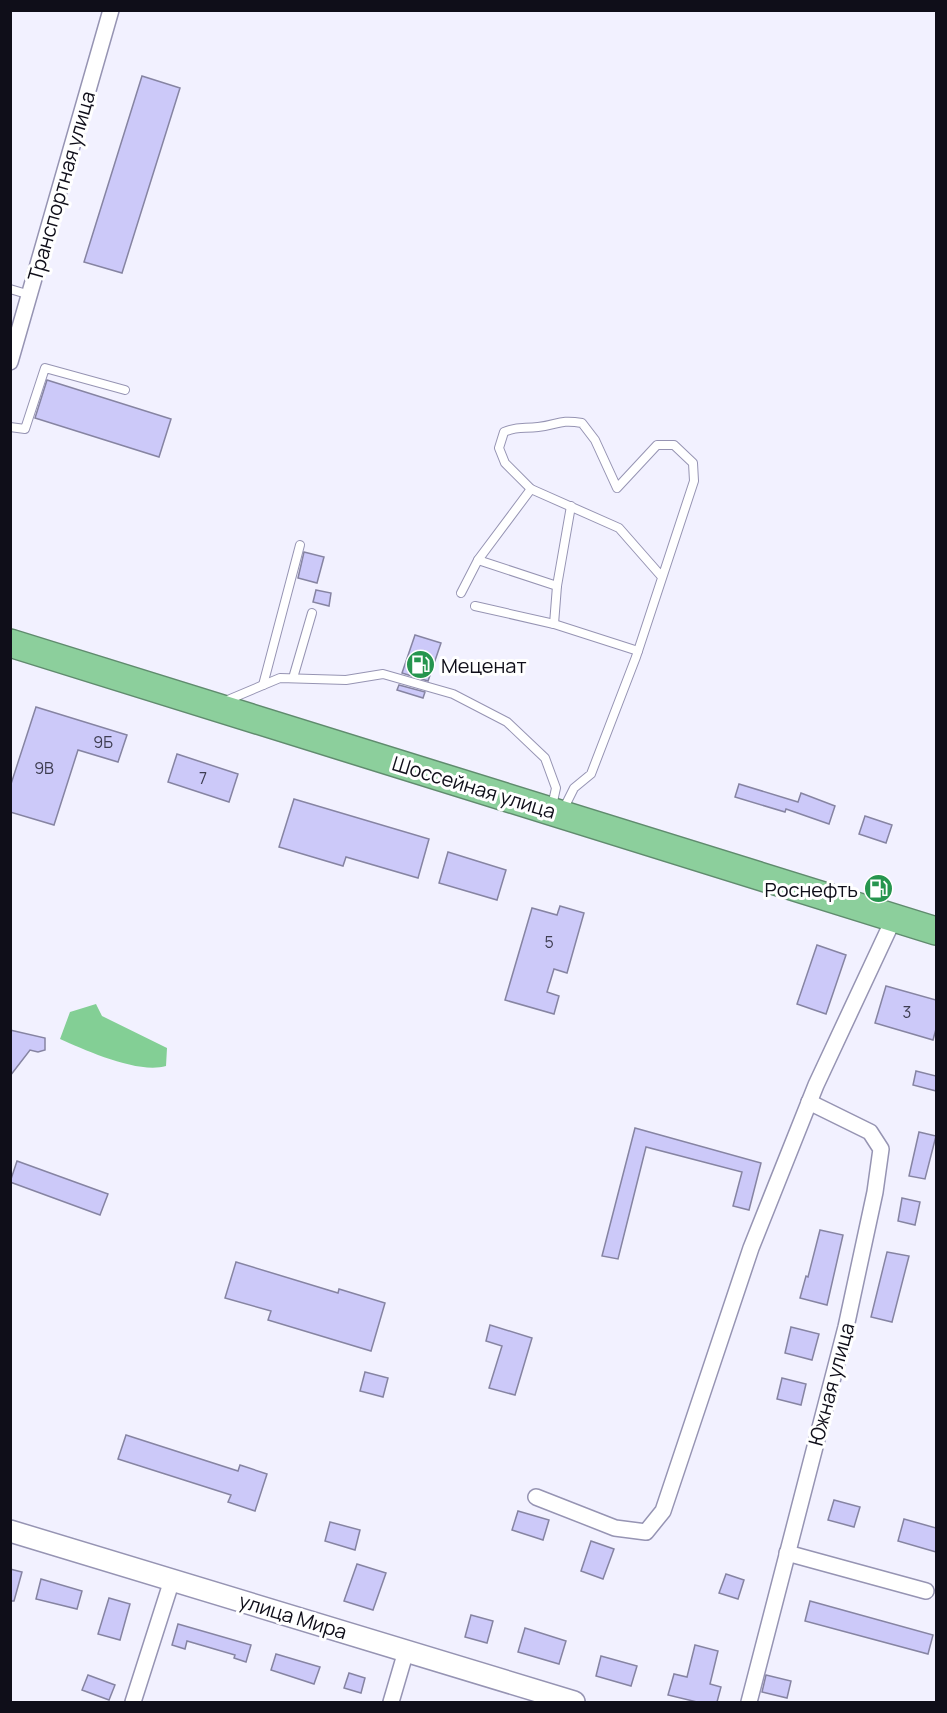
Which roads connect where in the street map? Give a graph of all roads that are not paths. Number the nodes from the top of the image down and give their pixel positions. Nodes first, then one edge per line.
1 (111, 10) edge
2 (10, 290) edge
3 (30, 295) junction
4 (10, 362) edge
5 (125, 390) dead end
6 (10, 427) edge
7 (531, 489) junction
8 (571, 506) junction
9 (300, 545) dead end
10 (478, 560) junction
11 (662, 577) junction
12 (557, 586) junction
13 (461, 593) dead end
14 (475, 606) dead end
15 (312, 613) dead end
16 (555, 624) junction
17 (10, 643) edge
18 (638, 651) junction
19 (293, 678) junction
20 (262, 685) junction
21 (214, 706) junction
22 (556, 813) junction
23 (894, 918) junction
24 (936, 931) edge
25 (809, 1102) junction
26 (536, 1497) dead end
27 (10, 1531) edge
28 (787, 1553) junction
29 (172, 1580) junction
30 (926, 1591) dead end
31 (406, 1651) junction
32 (548, 1699) edge
33 (133, 1702) edge
34 (391, 1702) edge
35 (574, 1702) edge
36 (748, 1702) edge

1 - 3 street, Транспортная улица
2 - 3 lane
3 - 4 street, Транспортная улица
5 - 6 lane
7 - 8 lane
7 - 10 lane
7 - 11 lane
8 - 11 lane
8 - 12 lane
9 - 20 lane
10 - 12 lane
10 - 13 lane
11 - 18 lane
12 - 16 lane
14 - 16 lane
15 - 19 lane
16 - 18 lane
17 - 21 highway, Шоссейная улица
18 - 22 lane
19 - 20 lane
19 - 22 lane
20 - 21 lane
21 - 22 highway, Шоссейная улица
22 - 23 highway, Шоссейная улица
23 - 24 highway, Шоссейная улица
23 - 25 street
25 - 26 street
25 - 28 street, Южная улица
27 - 29 street, улица Мира
28 - 30 street
28 - 36 street, Южная улица
29 - 31 street, улица Мира
29 - 33 street
31 - 32 street, улица Мира
31 - 34 street
32 - 35 street, улица Мира

